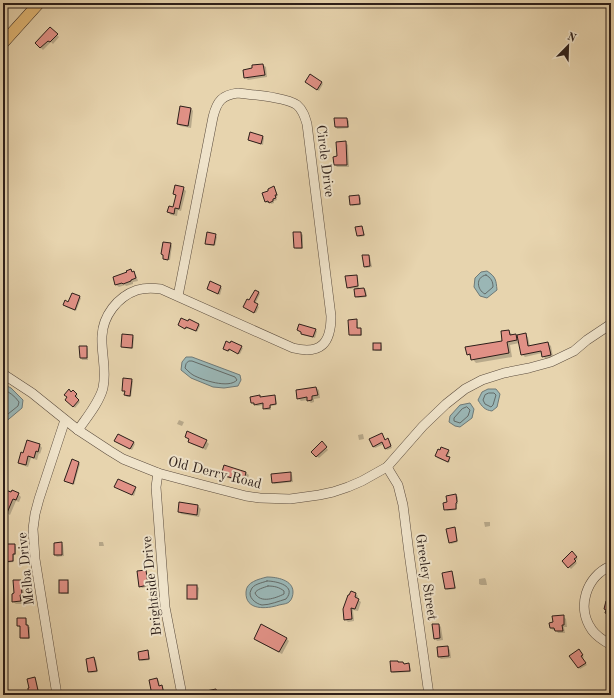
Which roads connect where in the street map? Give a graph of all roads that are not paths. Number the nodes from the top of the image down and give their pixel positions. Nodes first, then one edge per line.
1 (39, 3) edge
2 (3, 43) edge
3 (178, 296) junction
4 (611, 324) edge
5 (3, 374) edge
6 (64, 420) junction
7 (78, 430) junction
8 (387, 467) junction
9 (158, 473) junction
10 (611, 566) edge
11 (611, 646) edge
12 (57, 695) edge
13 (182, 695) edge
14 (429, 695) edge

1 - 2 main road
3 - 3 street, Circle Drive
3 - 7 street, Circle Drive
4 - 8 street, Old Derry Road
5 - 6 street, Old Derry Road
6 - 7 street, Old Derry Road
6 - 12 street, Melba Drive
7 - 9 street, Old Derry Road
8 - 9 street, Old Derry Road
8 - 14 street, Greeley Street
9 - 13 street, Brightside Drive
10 - 11 street

